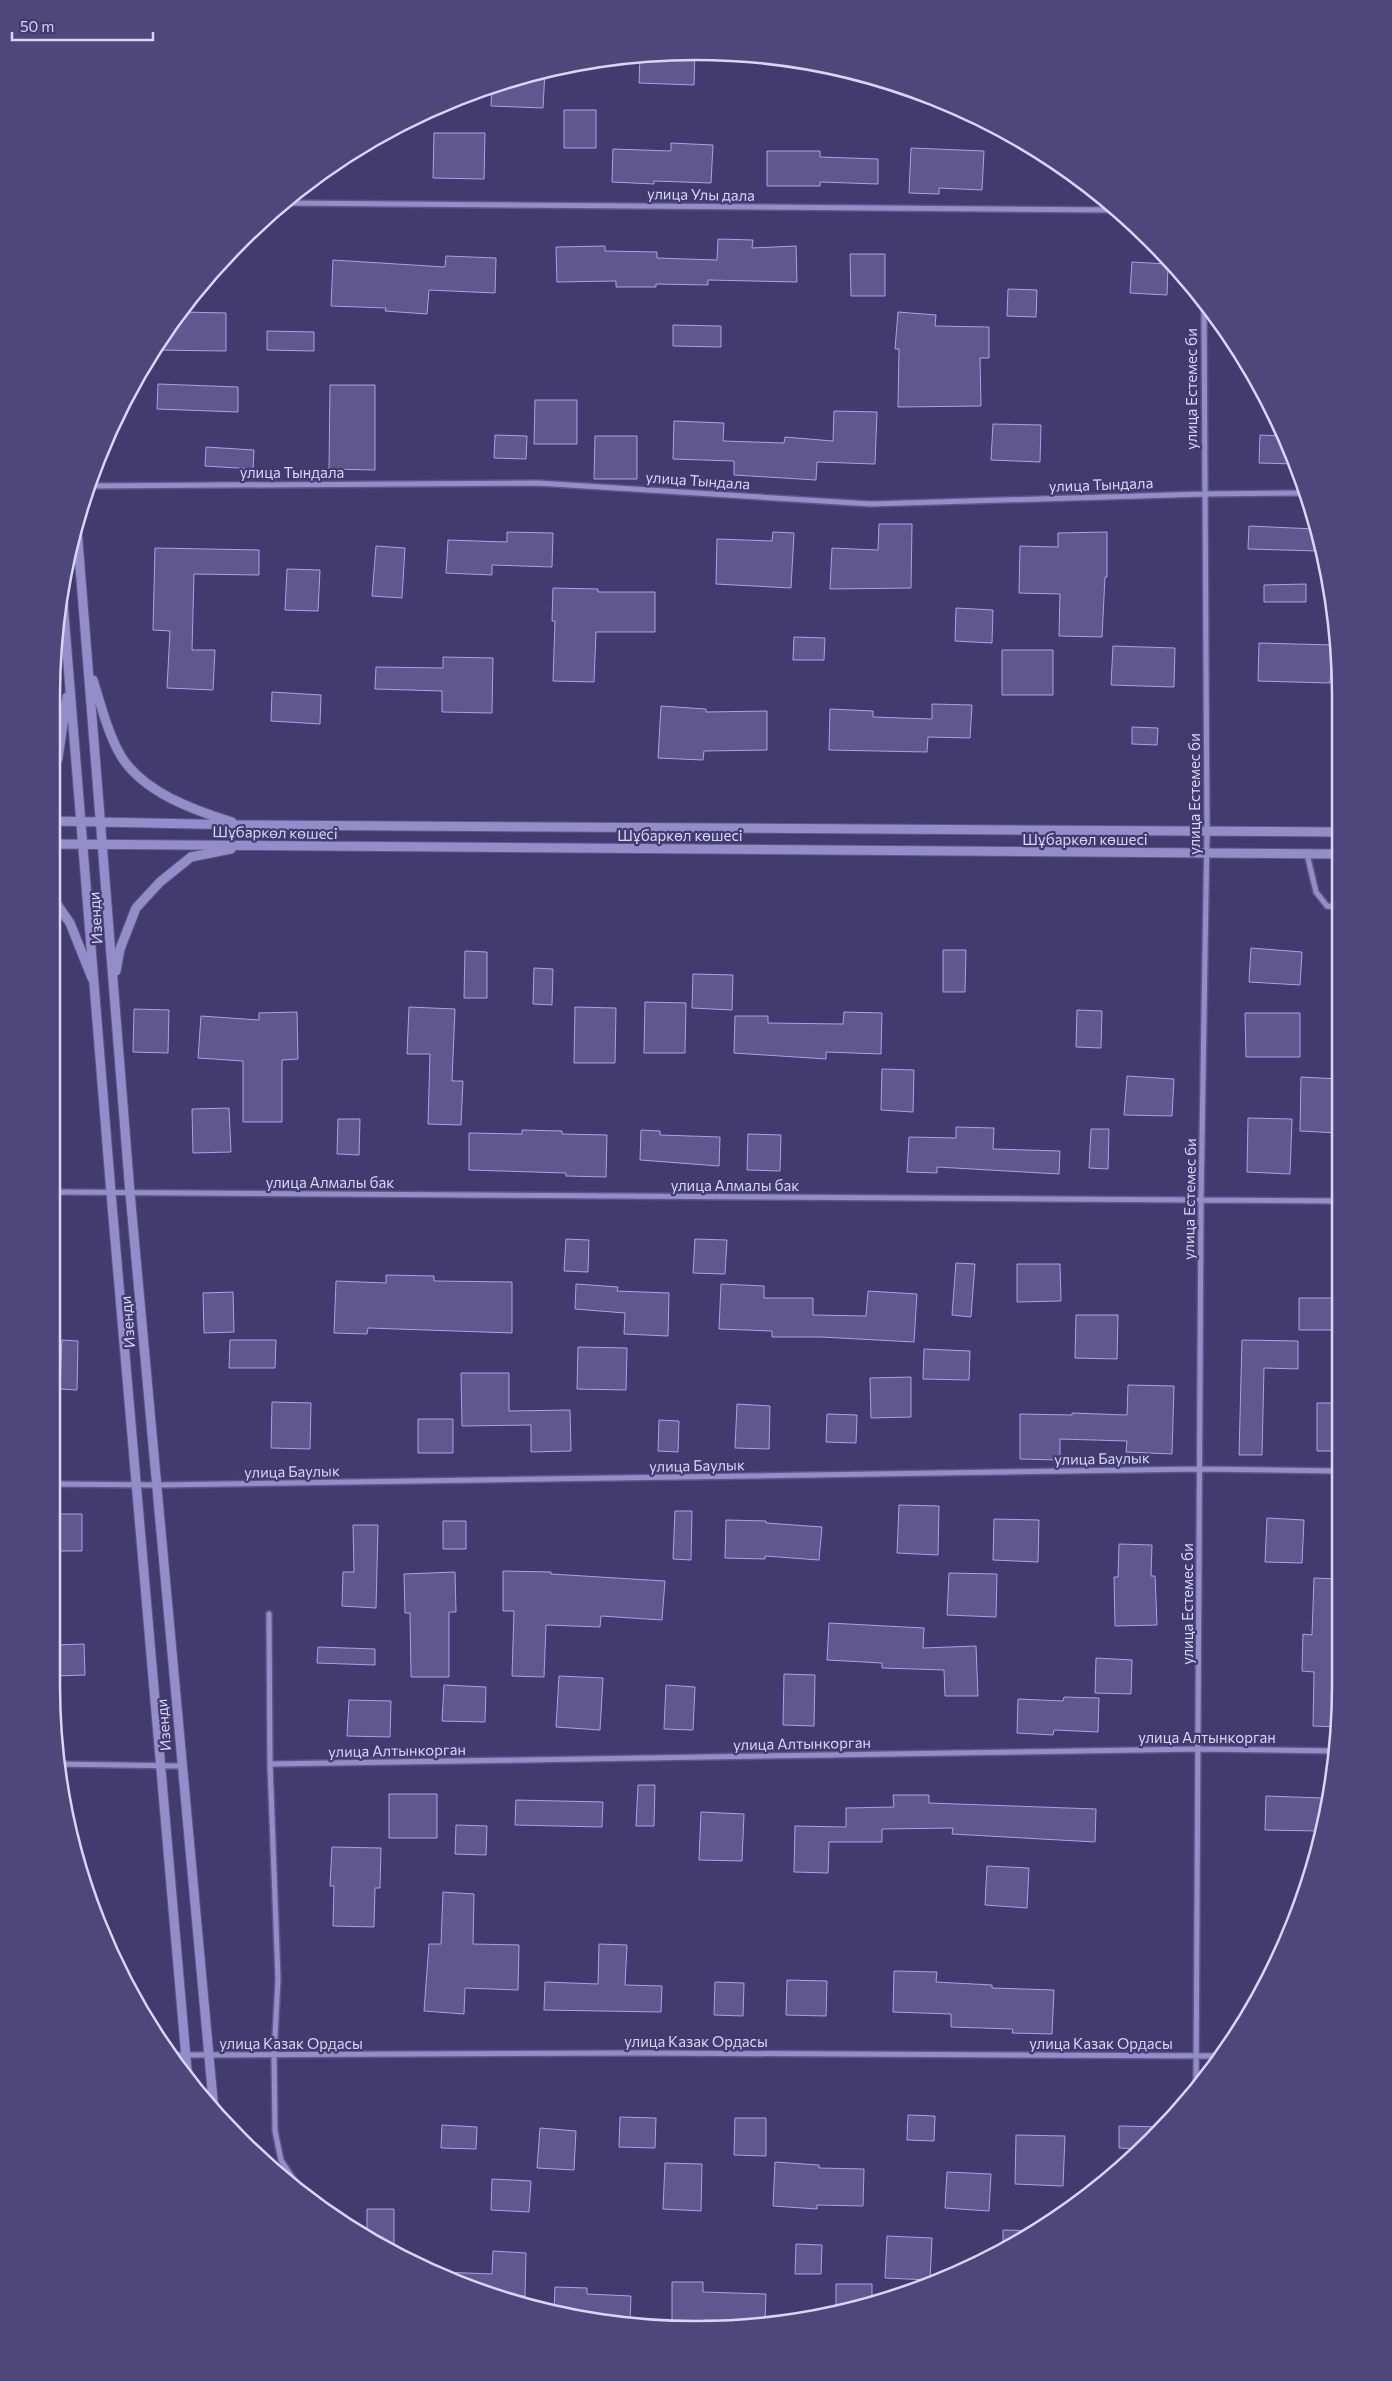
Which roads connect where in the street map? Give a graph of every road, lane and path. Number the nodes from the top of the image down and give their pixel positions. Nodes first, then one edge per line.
1 (295, 203) edge
2 (1105, 210) edge
3 (1204, 313) edge
4 (96, 486) edge
5 (1203, 494) junction
6 (1299, 494) edge
7 (79, 543) edge
8 (64, 619) edge
9 (88, 664) junction
10 (69, 675) junction
11 (60, 749) edge
12 (60, 821) edge
13 (81, 822) junction
14 (102, 822) junction
15 (244, 825) junction
16 (1207, 832) junction
17 (1332, 832) edge
18 (83, 843) junction
19 (103, 843) junction
20 (60, 844) edge
21 (246, 846) junction
22 (1207, 854) junction
23 (1307, 854) junction
24 (1332, 854) edge
25 (1332, 906) edge
26 (60, 909) edge
27 (113, 981) junction
28 (95, 987) junction
29 (60, 1192) edge
30 (111, 1193) junction
31 (130, 1193) junction
32 (1201, 1200) junction
33 (1332, 1201) edge
34 (1200, 1469) junction
35 (1332, 1471) edge
36 (60, 1484) edge
37 (137, 1485) junction
38 (157, 1485) junction
39 (269, 1614) dead end
40 (1199, 1749) junction
41 (1329, 1751) edge
42 (65, 1764) edge
43 (270, 1764) junction
44 (162, 1765) junction
45 (181, 1766) junction
46 (179, 2055) edge
47 (185, 2055) junction
48 (274, 2055) junction
49 (209, 2056) junction
50 (1197, 2056) junction
51 (1212, 2056) edge
52 (186, 2065) edge
53 (1196, 2077) edge
54 (213, 2098) edge
55 (290, 2174) edge

1 - 2 street, улица Улы дала
3 - 5 street, улица Естемес би
4 - 5 street, улица Тындала
5 - 6 street, улица Тындала
5 - 16 street, улица Естемес би
7 - 9 street, Изенди
8 - 10 street, Изенди
9 - 14 street, Изенди
9 - 15 street
10 - 11 street
10 - 13 street, Изенди
12 - 13 street
13 - 14 street, Шұбаркөл көшесі
13 - 18 street, Изенди
14 - 15 street, Шұбаркөл көшесі
14 - 19 street, Изенди
15 - 16 street, Шұбаркөл көшесі
16 - 17 street, Шұбаркөл көшесі
16 - 22 street, улица Естемес би
18 - 19 street, Шұбаркөл көшесі
18 - 20 street, Шұбаркөл көшесі
18 - 28 street, Изенди
19 - 21 street, Шұбаркөл көшесі
19 - 27 street, Изенди
21 - 22 street, Шұбаркөл көшесі
21 - 27 street
22 - 23 street, Шұбаркөл көшесі
22 - 32 street, улица Естемес би
23 - 24 street, Шұбаркөл көшесі
23 - 25 street
26 - 28 street
27 - 31 street, Изенди
28 - 30 street, Изенди
29 - 30 street, улица Алмалы бак
30 - 31 street, улица Алмалы бак
30 - 37 street, Изенди
31 - 32 street, улица Алмалы бак
31 - 38 street, Изенди
32 - 33 street, улица Алмалы бак
32 - 34 street, улица Естемес би
34 - 35 street, улица Баулык
34 - 38 street, улица Баулык
34 - 40 street, улица Естемес би
36 - 37 street, улица Баулык
37 - 38 street, улица Баулык
37 - 44 street, Изенди
38 - 45 street, Изенди
39 - 43 street
40 - 41 street, улица Алтынкорган
40 - 43 street, улица Алтынкорган
40 - 50 street, улица Естемес би
42 - 44 street
43 - 48 street
44 - 45 street
44 - 47 street, Изенди
45 - 49 street, Изенди
46 - 47 street, улица Казак Ордасы
47 - 49 street, улица Казак Ордасы
47 - 52 street, Изенди
48 - 49 street, улица Казак Ордасы
48 - 50 street, улица Казак Ордасы
48 - 55 street
49 - 54 street, Изенди
50 - 51 street, улица Казак Ордасы
50 - 53 street, улица Естемес би

